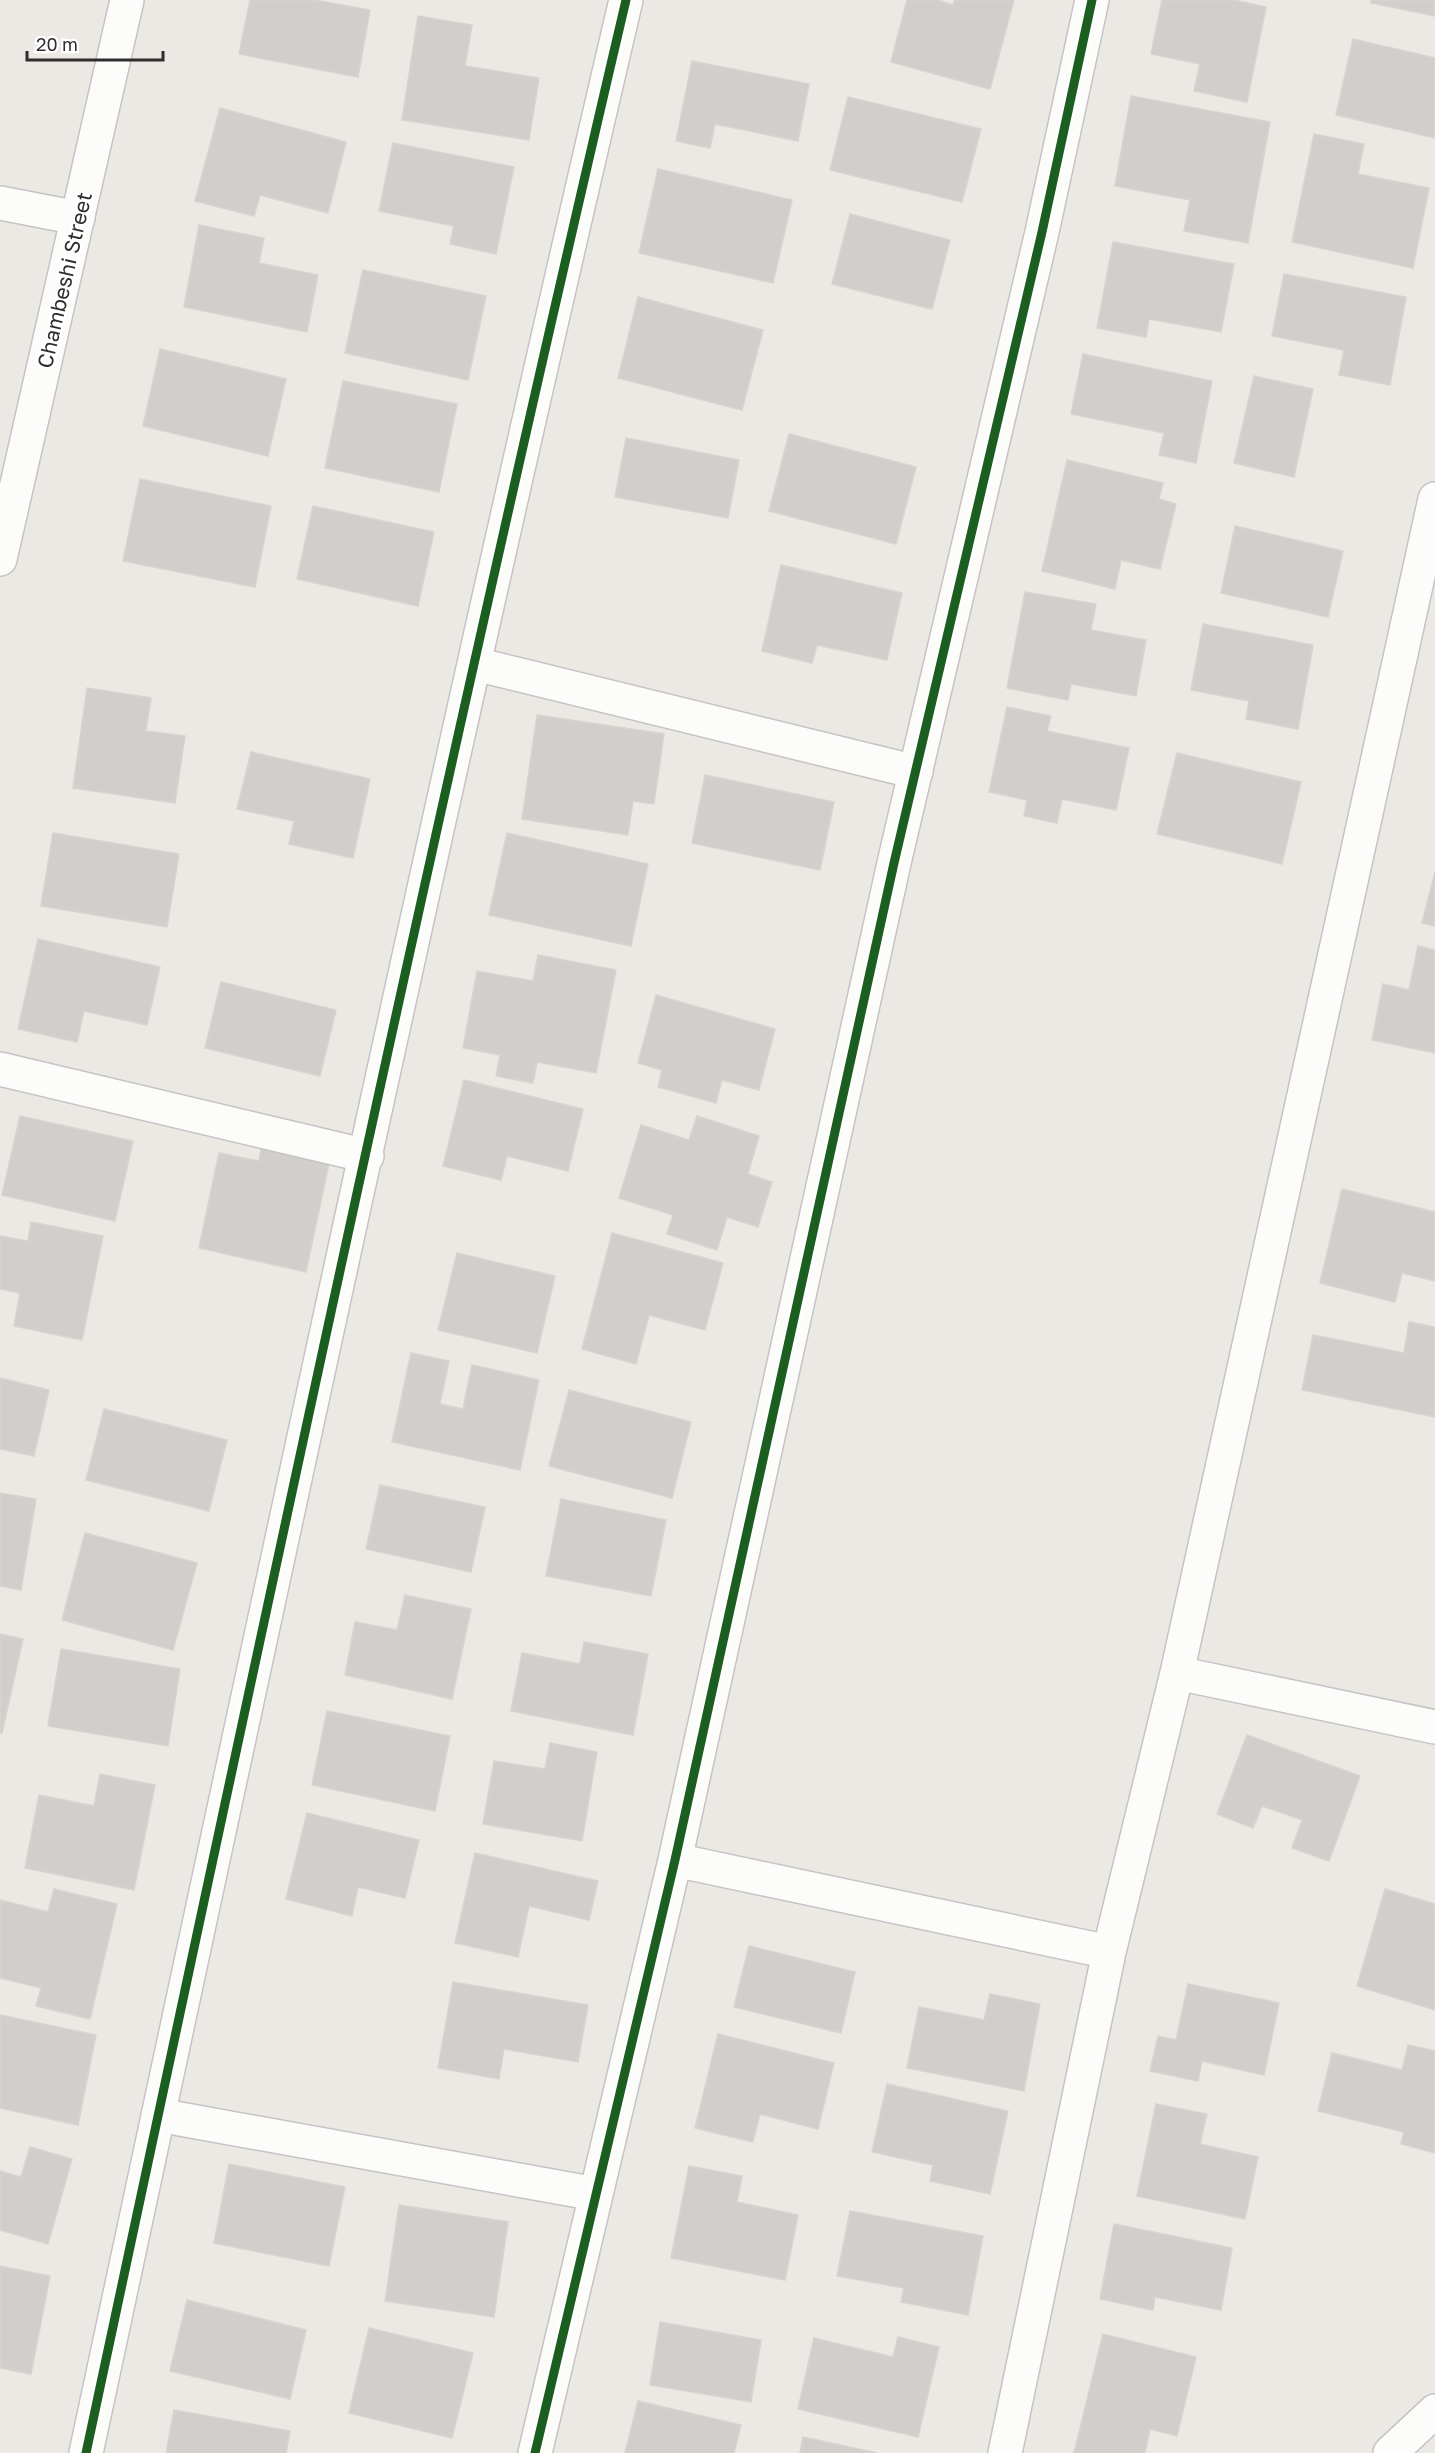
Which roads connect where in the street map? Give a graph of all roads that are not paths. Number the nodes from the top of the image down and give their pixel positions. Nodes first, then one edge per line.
1 (127, 0) edge
2 (626, 0) edge
3 (1092, 0) edge
4 (0, 202) edge
5 (78, 218) junction
6 (1435, 499) edge
7 (0, 559) edge
8 (475, 664) junction
9 (916, 772) junction
10 (0, 1069) edge
11 (367, 1156) junction
12 (1177, 1673) junction
13 (1435, 1727) edge
14 (675, 1860) junction
15 (1109, 1952) junction
16 (158, 2115) junction
17 (596, 2194) junction
18 (1435, 2411) edge
19 (86, 2453) edge
20 (535, 2453) edge
21 (1005, 2453) edge
22 (1390, 2453) edge

1 - 5 street, Chambeshi Street
2 - 8 street
3 - 9 street
4 - 5 street
5 - 7 street, Chambeshi Street
6 - 12 street
8 - 9 street
8 - 11 street
9 - 14 street
10 - 11 street
11 - 16 street
12 - 13 street
12 - 15 street
14 - 15 street
14 - 17 street
15 - 21 street
16 - 17 street
16 - 19 street
17 - 20 street
18 - 22 street

